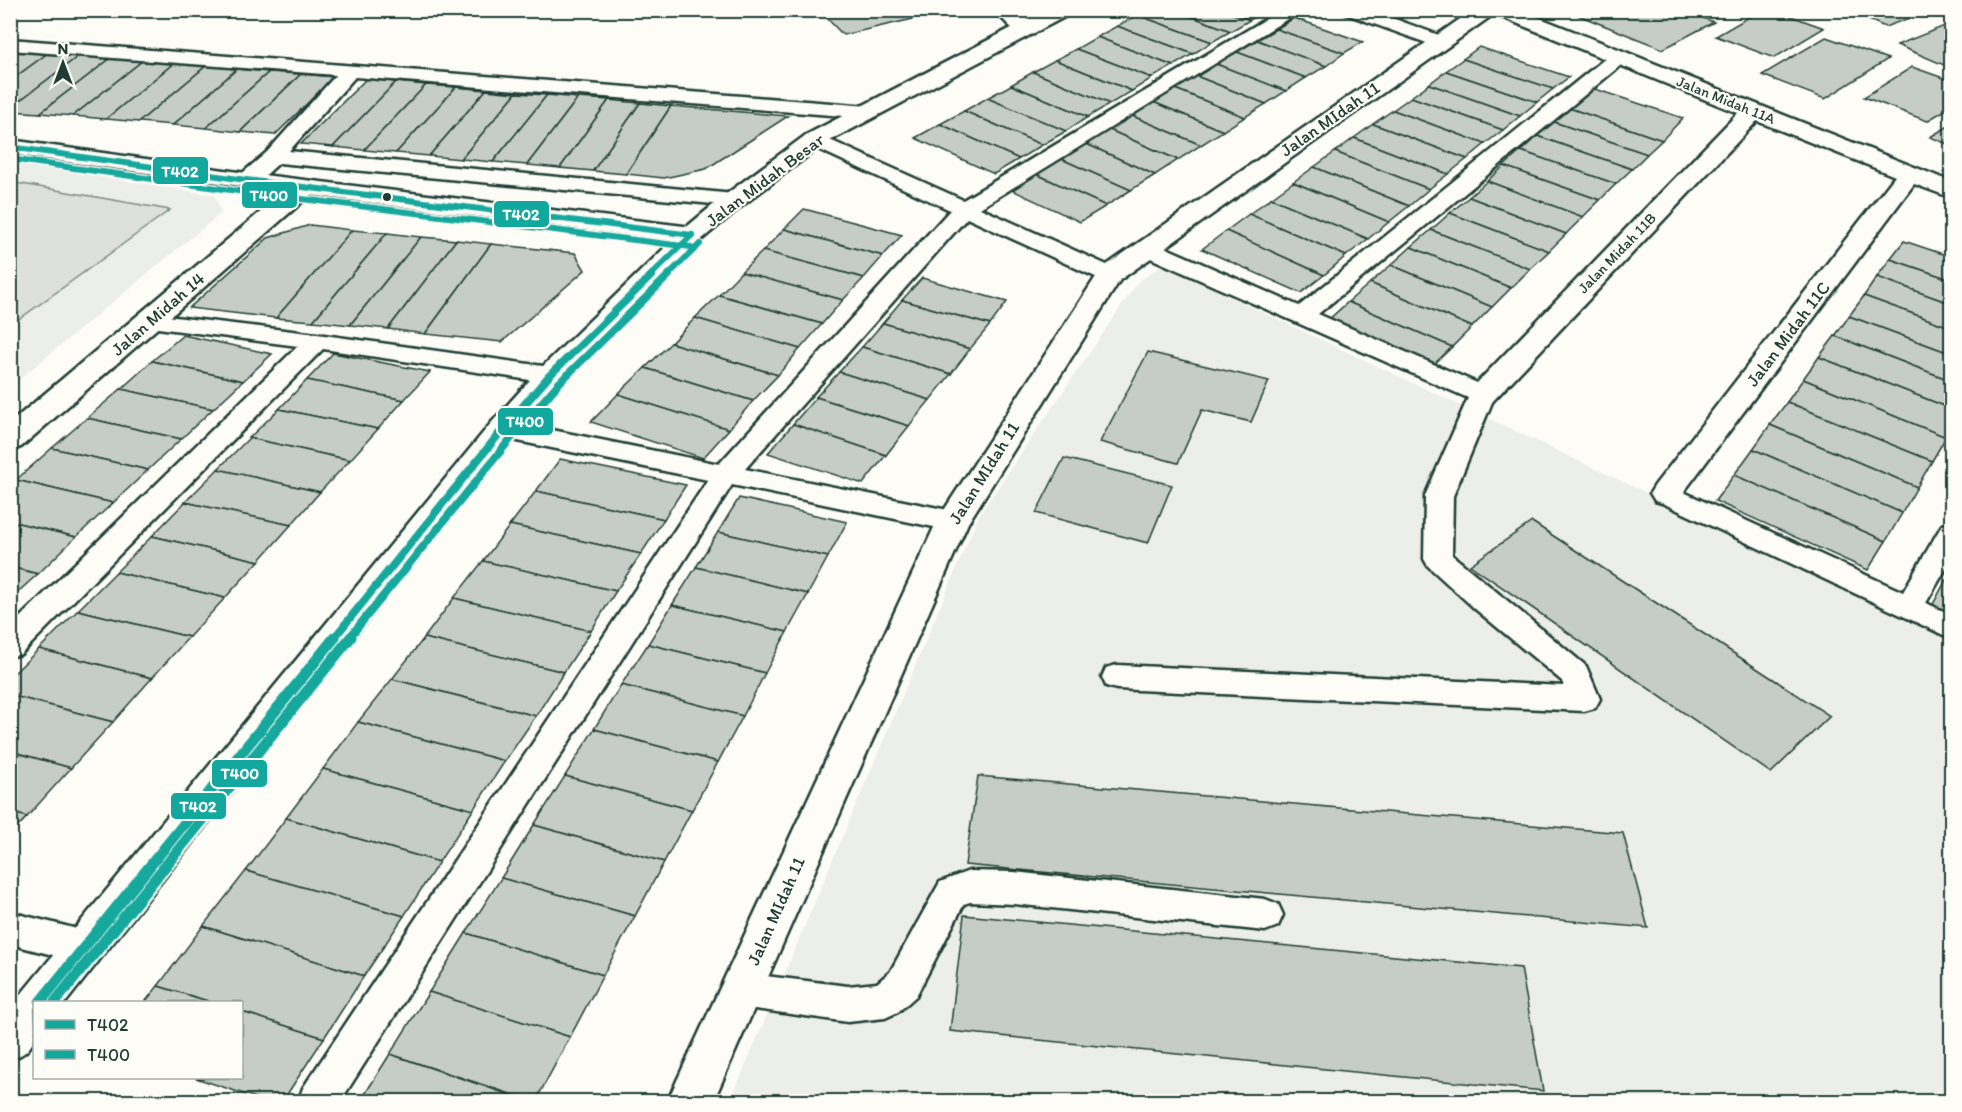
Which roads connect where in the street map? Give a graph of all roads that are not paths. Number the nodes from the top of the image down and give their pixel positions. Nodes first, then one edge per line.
1 (1006, 10) edge
2 (1063, 10) edge
3 (1294, 10) edge
4 (1352, 10) edge
5 (1487, 10) edge
6 (1501, 10) edge
7 (1026, 30) junction
8 (1441, 42) junction
9 (10, 45) edge
10 (1618, 57) junction
11 (350, 71) junction
12 (1753, 111) junction
13 (869, 112) junction
14 (814, 140) junction
15 (10, 147) edge
16 (274, 156) junction
17 (1909, 174) junction
18 (246, 180) junction
19 (305, 187) junction
20 (1952, 191) edge
21 (734, 200) junction
22 (964, 208) junction
23 (692, 235) junction
24 (1147, 248) junction
25 (1110, 275) junction
26 (1302, 315) junction
27 (150, 321) junction
28 (317, 341) junction
29 (550, 375) junction
30 (1482, 395) junction
31 (503, 429) junction
32 (10, 440) edge
33 (724, 476) junction
34 (1666, 493) joint
35 (953, 521) junction
36 (1952, 532) edge
37 (1909, 608) junction
38 (1952, 628) edge
39 (10, 646) edge
40 (1117, 677) dead end
41 (1265, 915) dead end
42 (10, 928) edge
43 (84, 946) junction
44 (740, 990) junction
45 (41, 1001) edge
46 (33, 1010) edge
47 (10, 1040) edge
48 (317, 1101) edge
49 (690, 1101) edge

1 - 7 street
2 - 7 street, Jalan Midah Besar
3 - 22 lane
4 - 8 lane
5 - 8 street, Jalan MIdah 11
6 - 10 street, Jalan Midah 11A
7 - 13 street, Jalan Midah Besar
8 - 24 street, Jalan MIdah 11
9 - 11 lane
10 - 12 street, Jalan Midah 11A
10 - 26 lane
11 - 13 lane
11 - 16 lane
12 - 17 street, Jalan Midah 11A
12 - 30 street, Jalan Midah 11B
13 - 14 street, Jalan Midah Besar
14 - 21 street, Jalan Midah Besar
14 - 22 lane
15 - 18 street
16 - 18 lane
16 - 21 lane
17 - 20 street, Jalan Midah 11A
17 - 34 street, Jalan Midah 11C
18 - 19 street
19 - 23 street
19 - 27 street, Jalan Midah 14
21 - 23 street, Jalan Midah Besar
22 - 25 lane
22 - 33 lane
23 - 29 street, Jalan Midah Besar
24 - 25 street, Jalan MIdah 11
24 - 26 lane
25 - 35 street, Jalan MIdah 11
26 - 30 lane
27 - 28 lane
27 - 32 street, Jalan Midah 14
28 - 29 lane
28 - 39 lane
29 - 31 street, Jalan Midah Besar
30 - 40 lane
31 - 33 lane
31 - 43 street, Jalan Midah Besar
33 - 35 lane
33 - 48 lane
34 - 37 lane
35 - 44 street, Jalan MIdah 11
36 - 37 lane
37 - 38 lane
41 - 44 lane
42 - 43 lane
43 - 45 street, Jalan Midah Besar
44 - 49 street, Jalan MIdah 11
46 - 47 street

